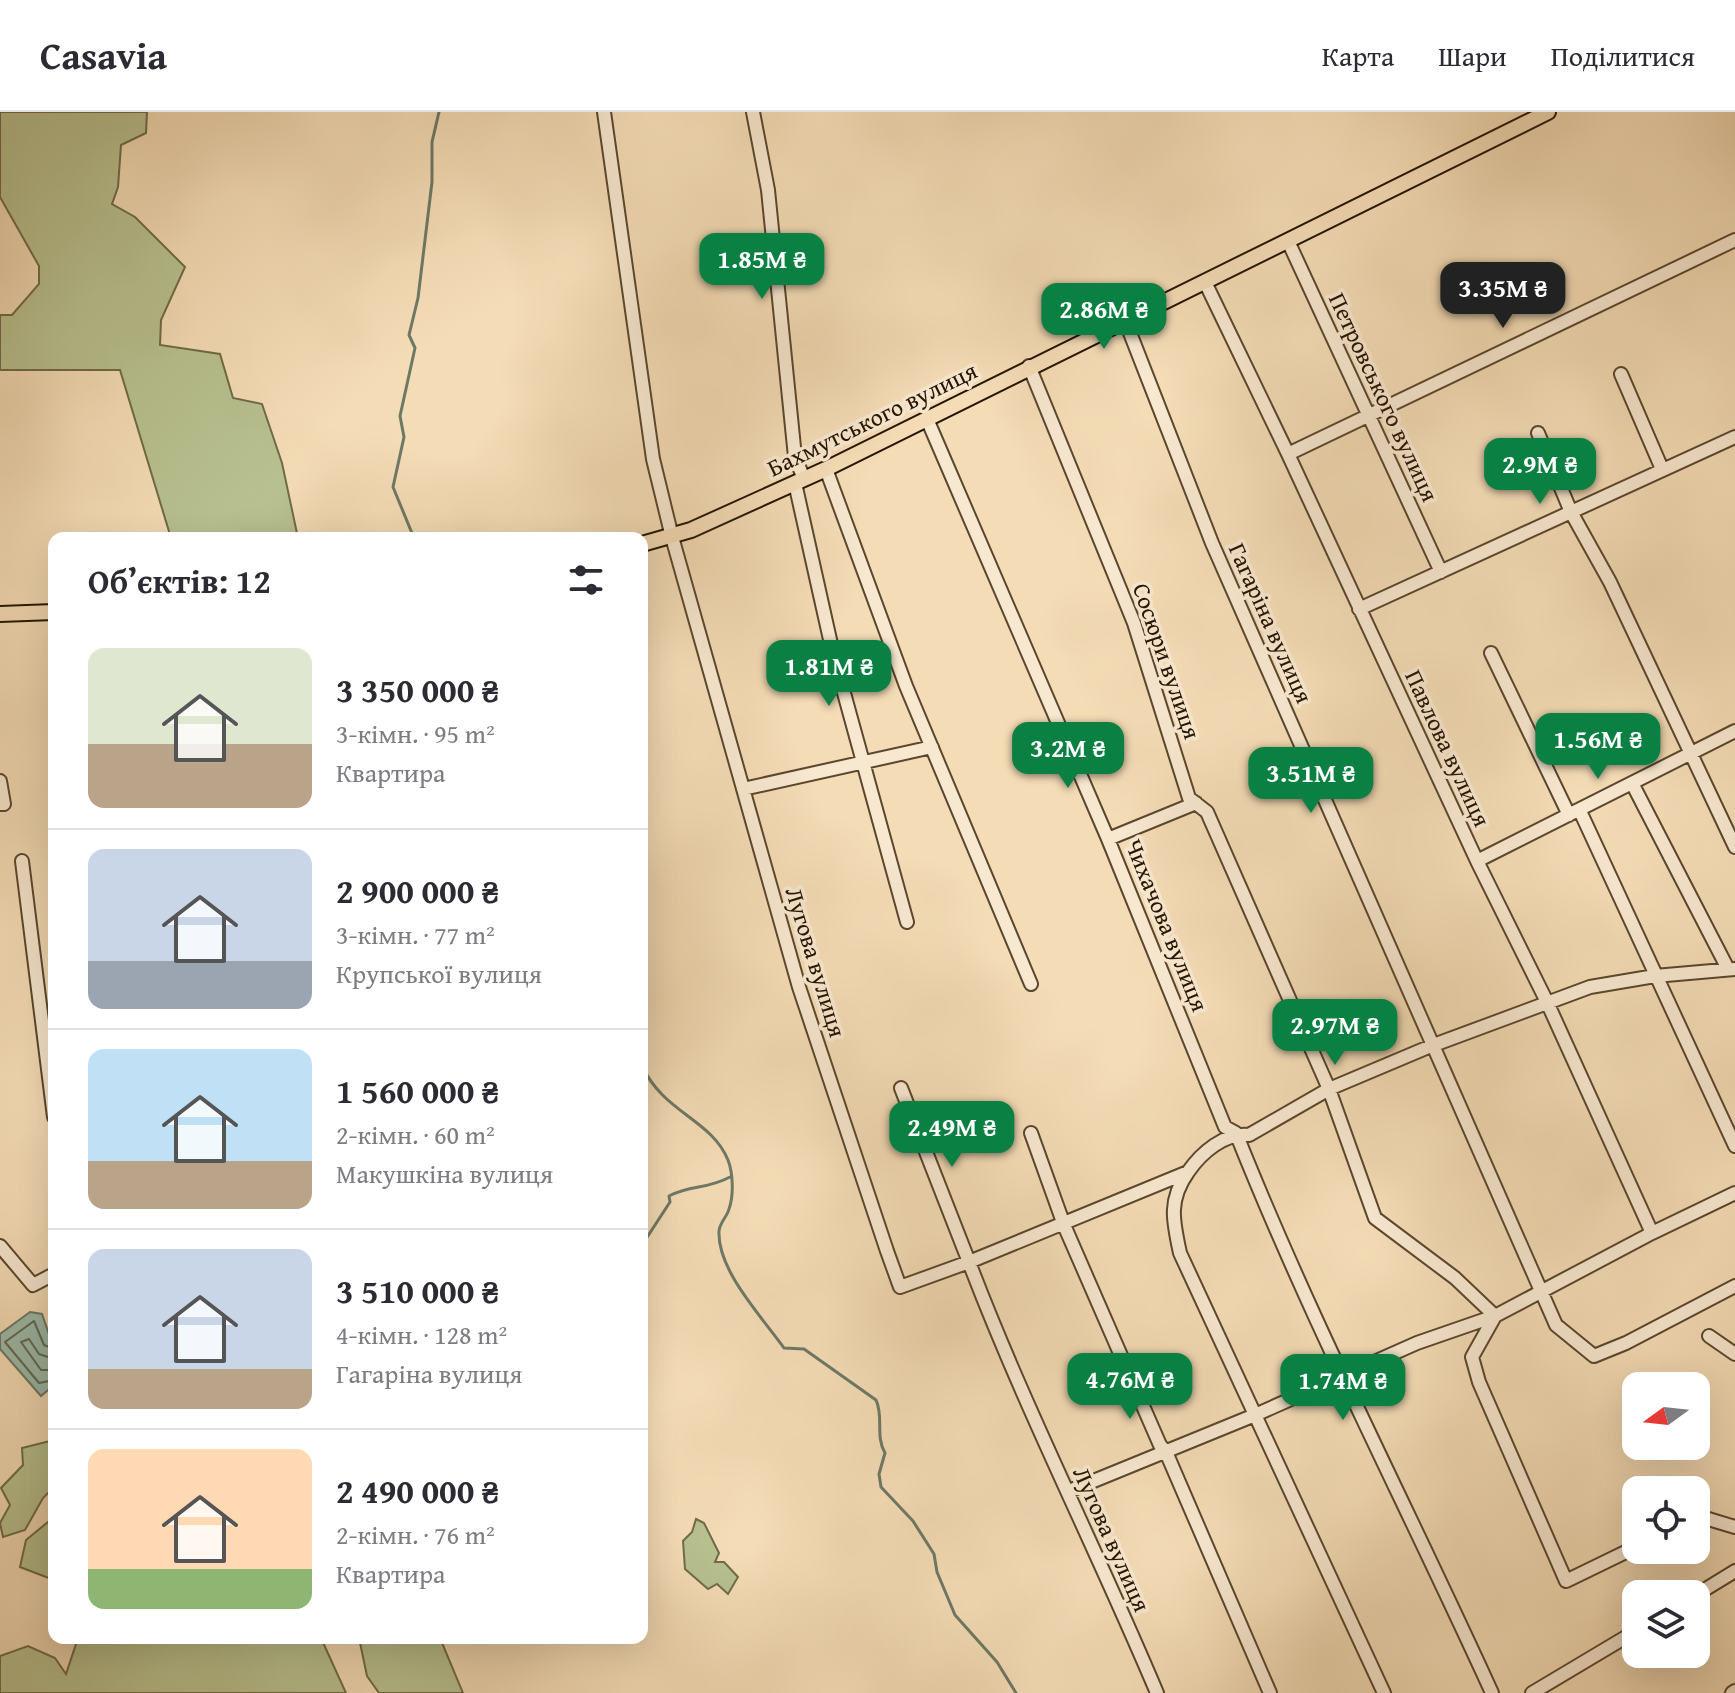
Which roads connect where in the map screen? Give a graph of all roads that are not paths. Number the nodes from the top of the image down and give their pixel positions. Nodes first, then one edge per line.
1 (604, 112) edge
2 (753, 112) edge
3 (1548, 112) edge
4 (1735, 240) edge
5 (1288, 241) junction
6 (1205, 282) junction
7 (1125, 320) junction
8 (1029, 366) junction
9 (1621, 374) dead end
10 (1366, 414) junction
11 (927, 419) junction
12 (1538, 433) dead end
13 (1735, 437) edge
14 (1288, 454) junction
15 (826, 469) junction
16 (1662, 469) junction
17 (799, 481) junction
18 (1571, 512) junction
19 (672, 537) junction
20 (648, 543) edge
21 (1441, 572) junction
22 (1359, 609) junction
23 (48, 612) edge
24 (0, 614) edge
25 (1491, 653) dead end
26 (1735, 731) edge
27 (932, 747) junction
28 (1689, 753) junction
29 (862, 762) junction
30 (0, 781) edge
31 (1632, 783) junction
32 (743, 789) junction
33 (1196, 803) junction
34 (0, 804) edge
35 (1574, 813) junction
36 (1108, 839) junction
37 (1735, 847) edge
38 (22, 861) dead end
39 (1477, 861) junction
40 (907, 922) dead end
41 (1732, 969) edge
42 (1655, 976) junction
43 (1031, 984) dead end
44 (1547, 1002) junction
45 (1431, 1046) junction
46 (48, 1069) edge
47 (901, 1088) dead end
48 (1329, 1089) junction
49 (1031, 1133) dead end
50 (1236, 1133) junction
51 (1735, 1146) edge
52 (1188, 1172) junction
53 (1735, 1193) edge
54 (1064, 1225) junction
55 (1652, 1233) junction
56 (0, 1246) edge
57 (969, 1262) junction
58 (48, 1277) edge
59 (1735, 1286) edge
60 (1539, 1292) junction
61 (1495, 1316) junction
62 (1709, 1336) dead end
63 (1735, 1354) edge
64 (1342, 1377) junction
65 (1255, 1415) junction
66 (1166, 1452) junction
67 (1069, 1491) junction
68 (1710, 1520) edge
69 (1735, 1527) edge
70 (1622, 1554) edge
71 (1735, 1571) edge
72 (1710, 1586) edge
73 (1622, 1639) edge
74 (1157, 1693) edge
75 (1270, 1693) edge
76 (1384, 1693) edge
77 (1492, 1693) edge
78 (1532, 1693) edge

1 - 19 street, Лугова вулиця
2 - 17 street
3 - 5 main road, Бахмутського вулиця
4 - 10 street
5 - 6 main road, Бахмутського вулиця
5 - 10 street, Петровського вулиця
6 - 7 main road, Бахмутського вулиця
6 - 14 street, Павлова вулиця
7 - 8 main road, Бахмутського вулиця
7 - 45 street, Гагаріна вулиця
8 - 11 main road, Бахмутського вулиця
8 - 33 street, Сосюри вулиця
9 - 16 street
10 - 14 street
10 - 21 street, Петровського вулиця
11 - 15 main road, Бахмутського вулиця
11 - 36 street, Чихачова вулиця
12 - 18 street
13 - 16 street
14 - 22 street, Павлова вулиця
15 - 17 main road, Бахмутського вулиця
15 - 27 street
16 - 18 street
17 - 19 main road, Бахмутського вулиця
17 - 29 street
18 - 21 street
18 - 28 street
19 - 20 main road, Бахмутського вулиця
19 - 32 street, Лугова вулиця
21 - 22 street
22 - 39 street, Павлова вулиця
23 - 24 main road
25 - 35 street
26 - 28 street
27 - 29 street
27 - 43 street
28 - 31 street
28 - 37 street
29 - 32 street
29 - 40 street
30 - 34 street
31 - 35 street
31 - 41 street
32 - 57 street, Лугова вулиця
33 - 36 street
33 - 48 street, Сосюри вулиця
35 - 39 street
35 - 42 street
36 - 50 street, Чихачова вулиця
38 - 46 street
39 - 44 street, Павлова вулиця
41 - 42 street
42 - 44 street
42 - 51 street
44 - 45 street
44 - 55 street, Павлова вулиця
45 - 48 street
45 - 60 street, Гагаріна вулиця
47 - 57 street
48 - 50 street
48 - 61 street, Сосюри вулиця
49 - 54 street
50 - 52 street
50 - 64 street, Чихачова вулиця
52 - 54 street
52 - 65 street
53 - 55 street
54 - 57 street
54 - 66 street
55 - 60 street
56 - 58 street
57 - 67 street, Лугова вулиця
59 - 60 street, Гагаріна вулиця
60 - 61 street
61 - 64 street
61 - 70 street
62 - 63 street
64 - 65 street
64 - 77 street, Чихачова вулиця
65 - 66 street
65 - 76 street
66 - 67 street
66 - 75 street
67 - 74 street, Лугова вулиця
68 - 69 street
71 - 72 street
73 - 78 street

